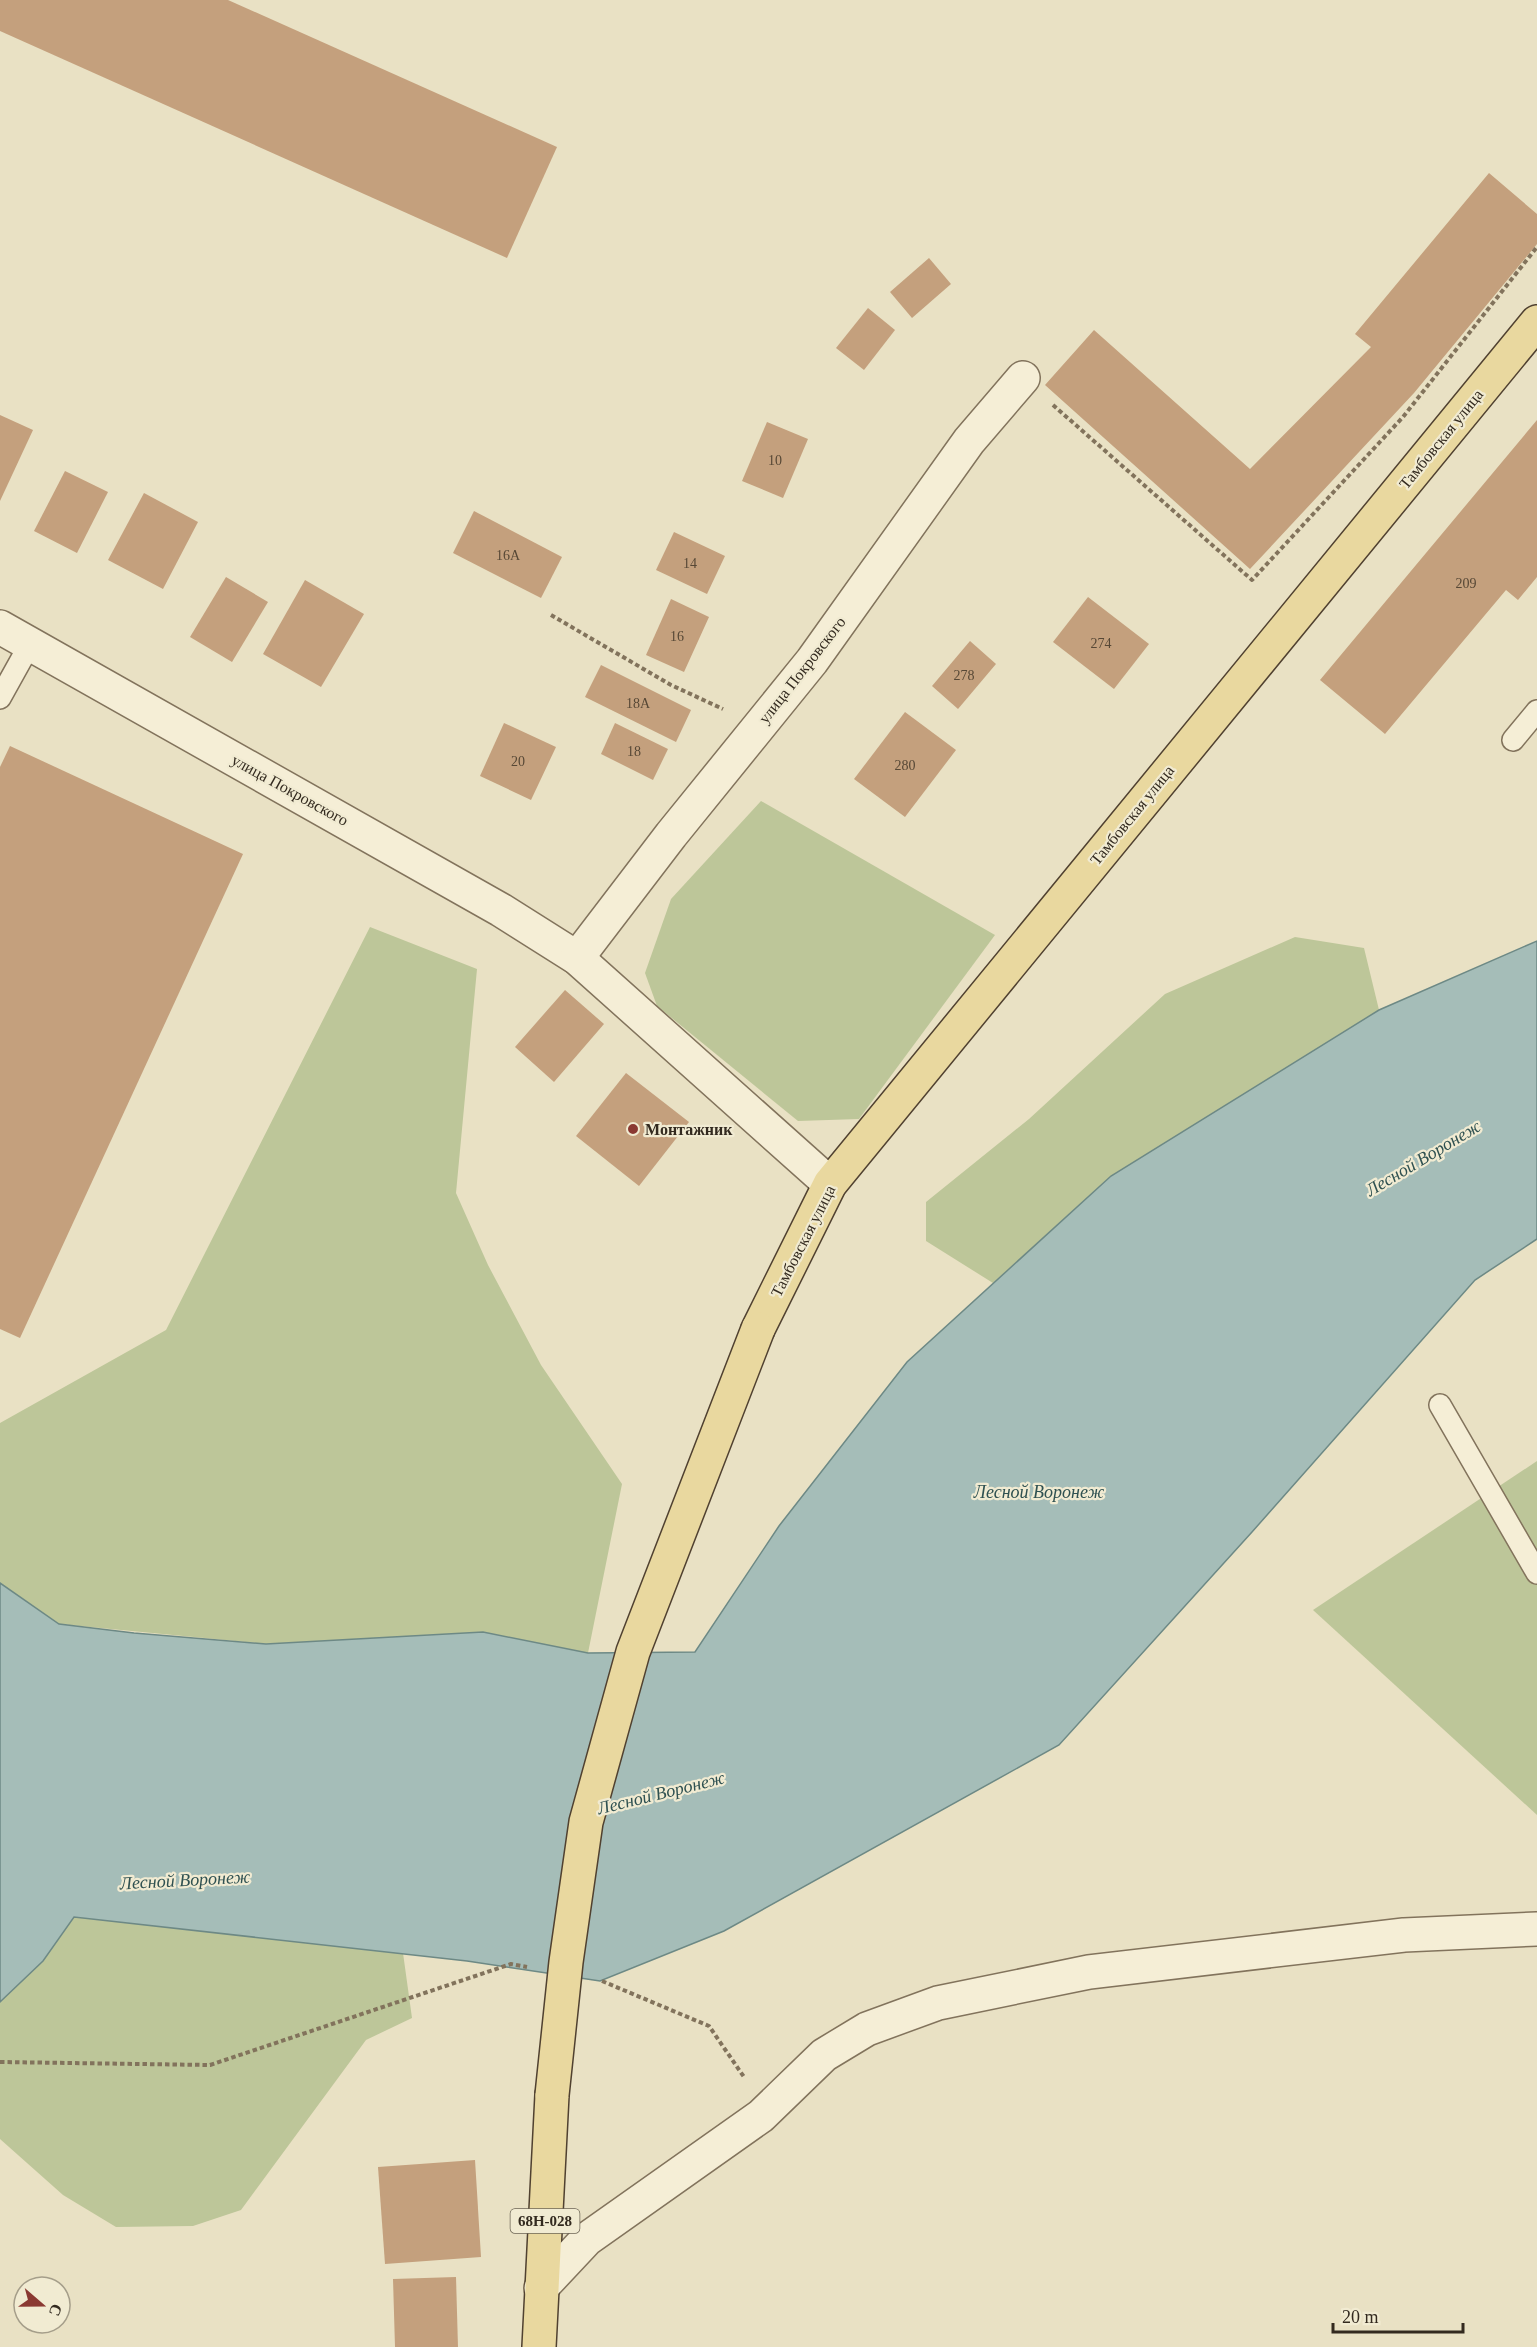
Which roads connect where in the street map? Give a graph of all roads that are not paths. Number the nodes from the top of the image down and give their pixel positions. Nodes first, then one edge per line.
1 (1537, 322) edge
2 (1023, 378) road end
3 (0, 627) edge
4 (30, 644) junction
5 (0, 698) edge
6 (1537, 711) edge
7 (1513, 740) dead end
8 (577, 958) junction
9 (830, 1184) junction
10 (1440, 1405) dead end
11 (1537, 1573) edge
12 (1537, 1929) edge
13 (541, 2288) junction
14 (539, 2347) edge

1 - 9 main road, Тамбовская улица
2 - 8 street, улица Покровского
3 - 4 street, улица Покровского
4 - 5 lane
4 - 8 street, улица Покровского
6 - 7 lane
8 - 9 street, улица Покровского
9 - 13 main road, Тамбовская улица / 68Н-028, bridge
10 - 11 lane
12 - 13 street
13 - 14 main road, 68Н-028

